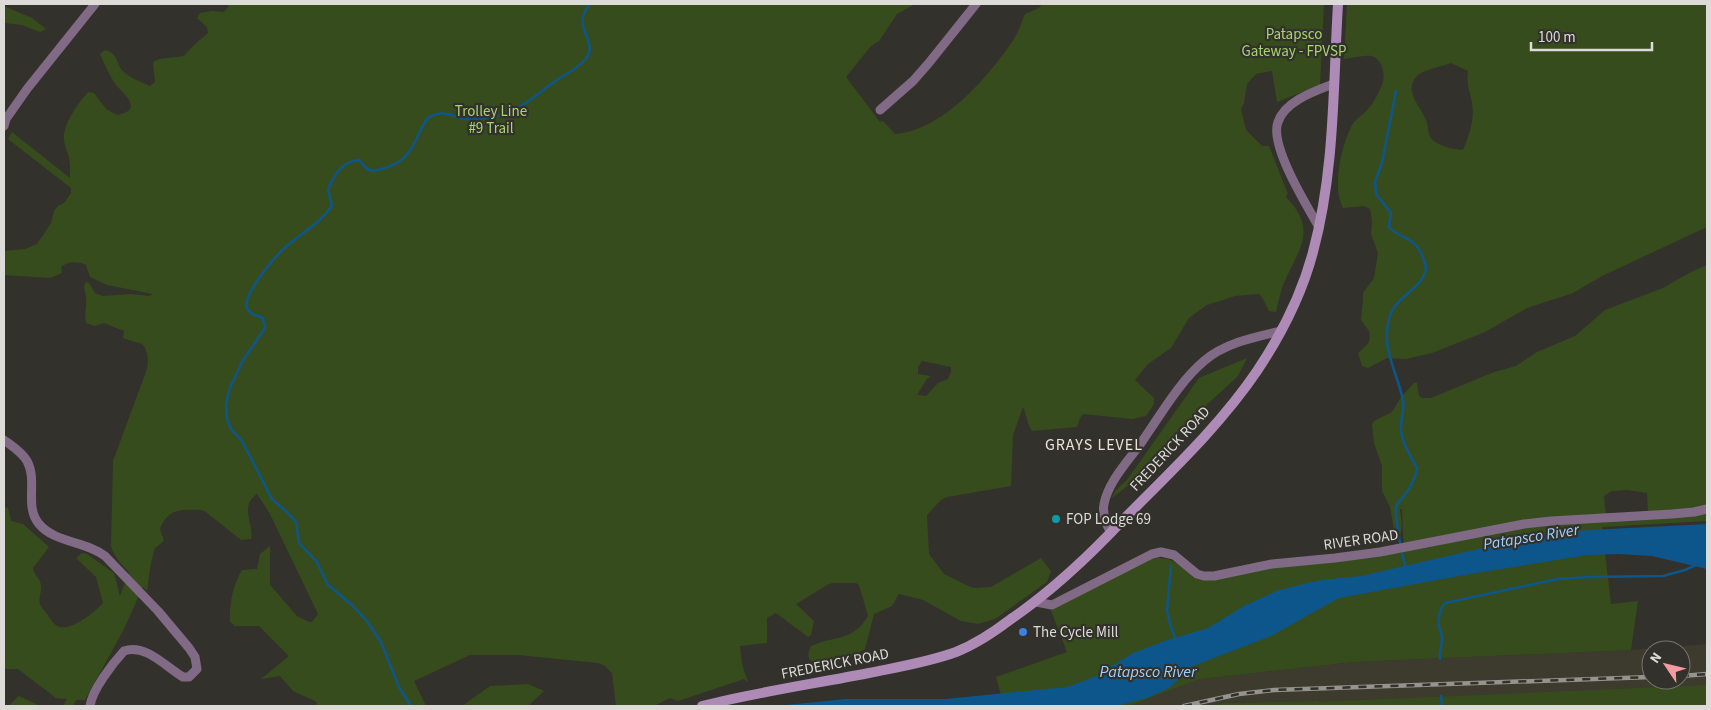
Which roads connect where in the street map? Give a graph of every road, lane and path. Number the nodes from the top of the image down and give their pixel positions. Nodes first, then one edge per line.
1 (95, 4) edge
2 (976, 4) edge
3 (1338, 4) edge
4 (1333, 84) junction
5 (880, 110) dead end
6 (4, 126) edge
7 (1319, 227) junction
8 (1281, 330) junction
9 (4, 440) edge
10 (1707, 508) edge
11 (1111, 533) junction
12 (1036, 602) junction
13 (90, 706) edge
14 (702, 706) edge

1 - 6 street
2 - 5 street
3 - 4 main road, FREDERICK ROAD
4 - 7 main road, FREDERICK ROAD
4 - 7 street
7 - 8 main road, FREDERICK ROAD
8 - 11 main road, FREDERICK ROAD
8 - 11 street
9 - 13 street
10 - 12 street, RIVER ROAD
11 - 12 main road, FREDERICK ROAD
12 - 14 main road, FREDERICK ROAD

